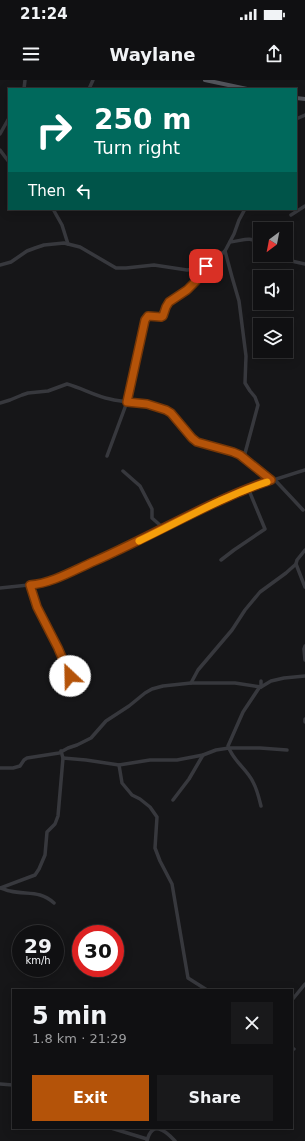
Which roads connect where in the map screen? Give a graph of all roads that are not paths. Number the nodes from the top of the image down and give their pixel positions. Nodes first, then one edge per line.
1 (207, 80) edge
2 (243, 88) edge
3 (8, 120) edge
4 (0, 134) edge
5 (0, 150) edge
6 (8, 161) edge
7 (305, 206) edge
8 (54, 210) edge
9 (244, 210) edge
10 (291, 215) dead end
11 (253, 239) edge
12 (230, 242) junction
13 (68, 244) junction
14 (225, 251) junction
15 (293, 261) edge
16 (305, 264) edge
17 (0, 265) edge
18 (201, 268) junction
19 (0, 402) edge
20 (127, 402) junction
21 (107, 456) dead end
22 (244, 457) junction
23 (305, 470) edge
24 (123, 471) dead end
25 (273, 480) junction
26 (248, 488) junction
27 (303, 510) dead end
28 (162, 529) junction
29 (305, 550) edge
30 (221, 560) dead end
31 (296, 564) junction
32 (30, 585) junction
33 (305, 587) edge
34 (0, 588) edge
35 (305, 646) edge
36 (305, 660) edge
37 (70, 676) dead end
38 (305, 676) edge
39 (261, 682) dead end
40 (191, 683) junction
41 (261, 687) junction
42 (229, 748) junction
43 (287, 750) dead end
44 (61, 752) junction
45 (203, 755) junction
46 (63, 758) junction
47 (119, 765) junction
48 (0, 768) edge
49 (174, 800) dead end
50 (261, 806) dead end
51 (0, 888) edge
52 (54, 903) dead end
53 (305, 984) edge
54 (205, 989) edge
55 (293, 999) edge
56 (0, 1084) edge
57 (12, 1085) edge
58 (114, 1129) edge
59 (154, 1129) edge
60 (160, 1129) edge
61 (147, 1140) edge
62 (175, 1141) edge

1 - 2 main road
3 - 4 street
5 - 6 street
7 - 10 street
8 - 13 street
9 - 12 street
11 - 12 street
12 - 14 street
13 - 17 street
13 - 18 street
14 - 18 street
14 - 22 street
15 - 16 street
18 - 20 street
19 - 20 street
20 - 21 street
20 - 22 street
22 - 25 street
23 - 25 street
24 - 28 street
25 - 26 street
25 - 27 street
26 - 28 street
26 - 30 street
28 - 32 street
29 - 31 street
31 - 33 street
31 - 40 street
32 - 34 street
32 - 37 street
35 - 36 street
38 - 41 street
39 - 41 street
40 - 41 street
40 - 44 street
41 - 42 street
42 - 43 street
42 - 45 street
42 - 50 street
44 - 46 street
44 - 48 street
45 - 47 street
45 - 49 street
46 - 47 street
46 - 51 street
47 - 54 street
51 - 52 street
53 - 55 street
56 - 57 street
58 - 61 street
59 - 61 street
60 - 62 street

